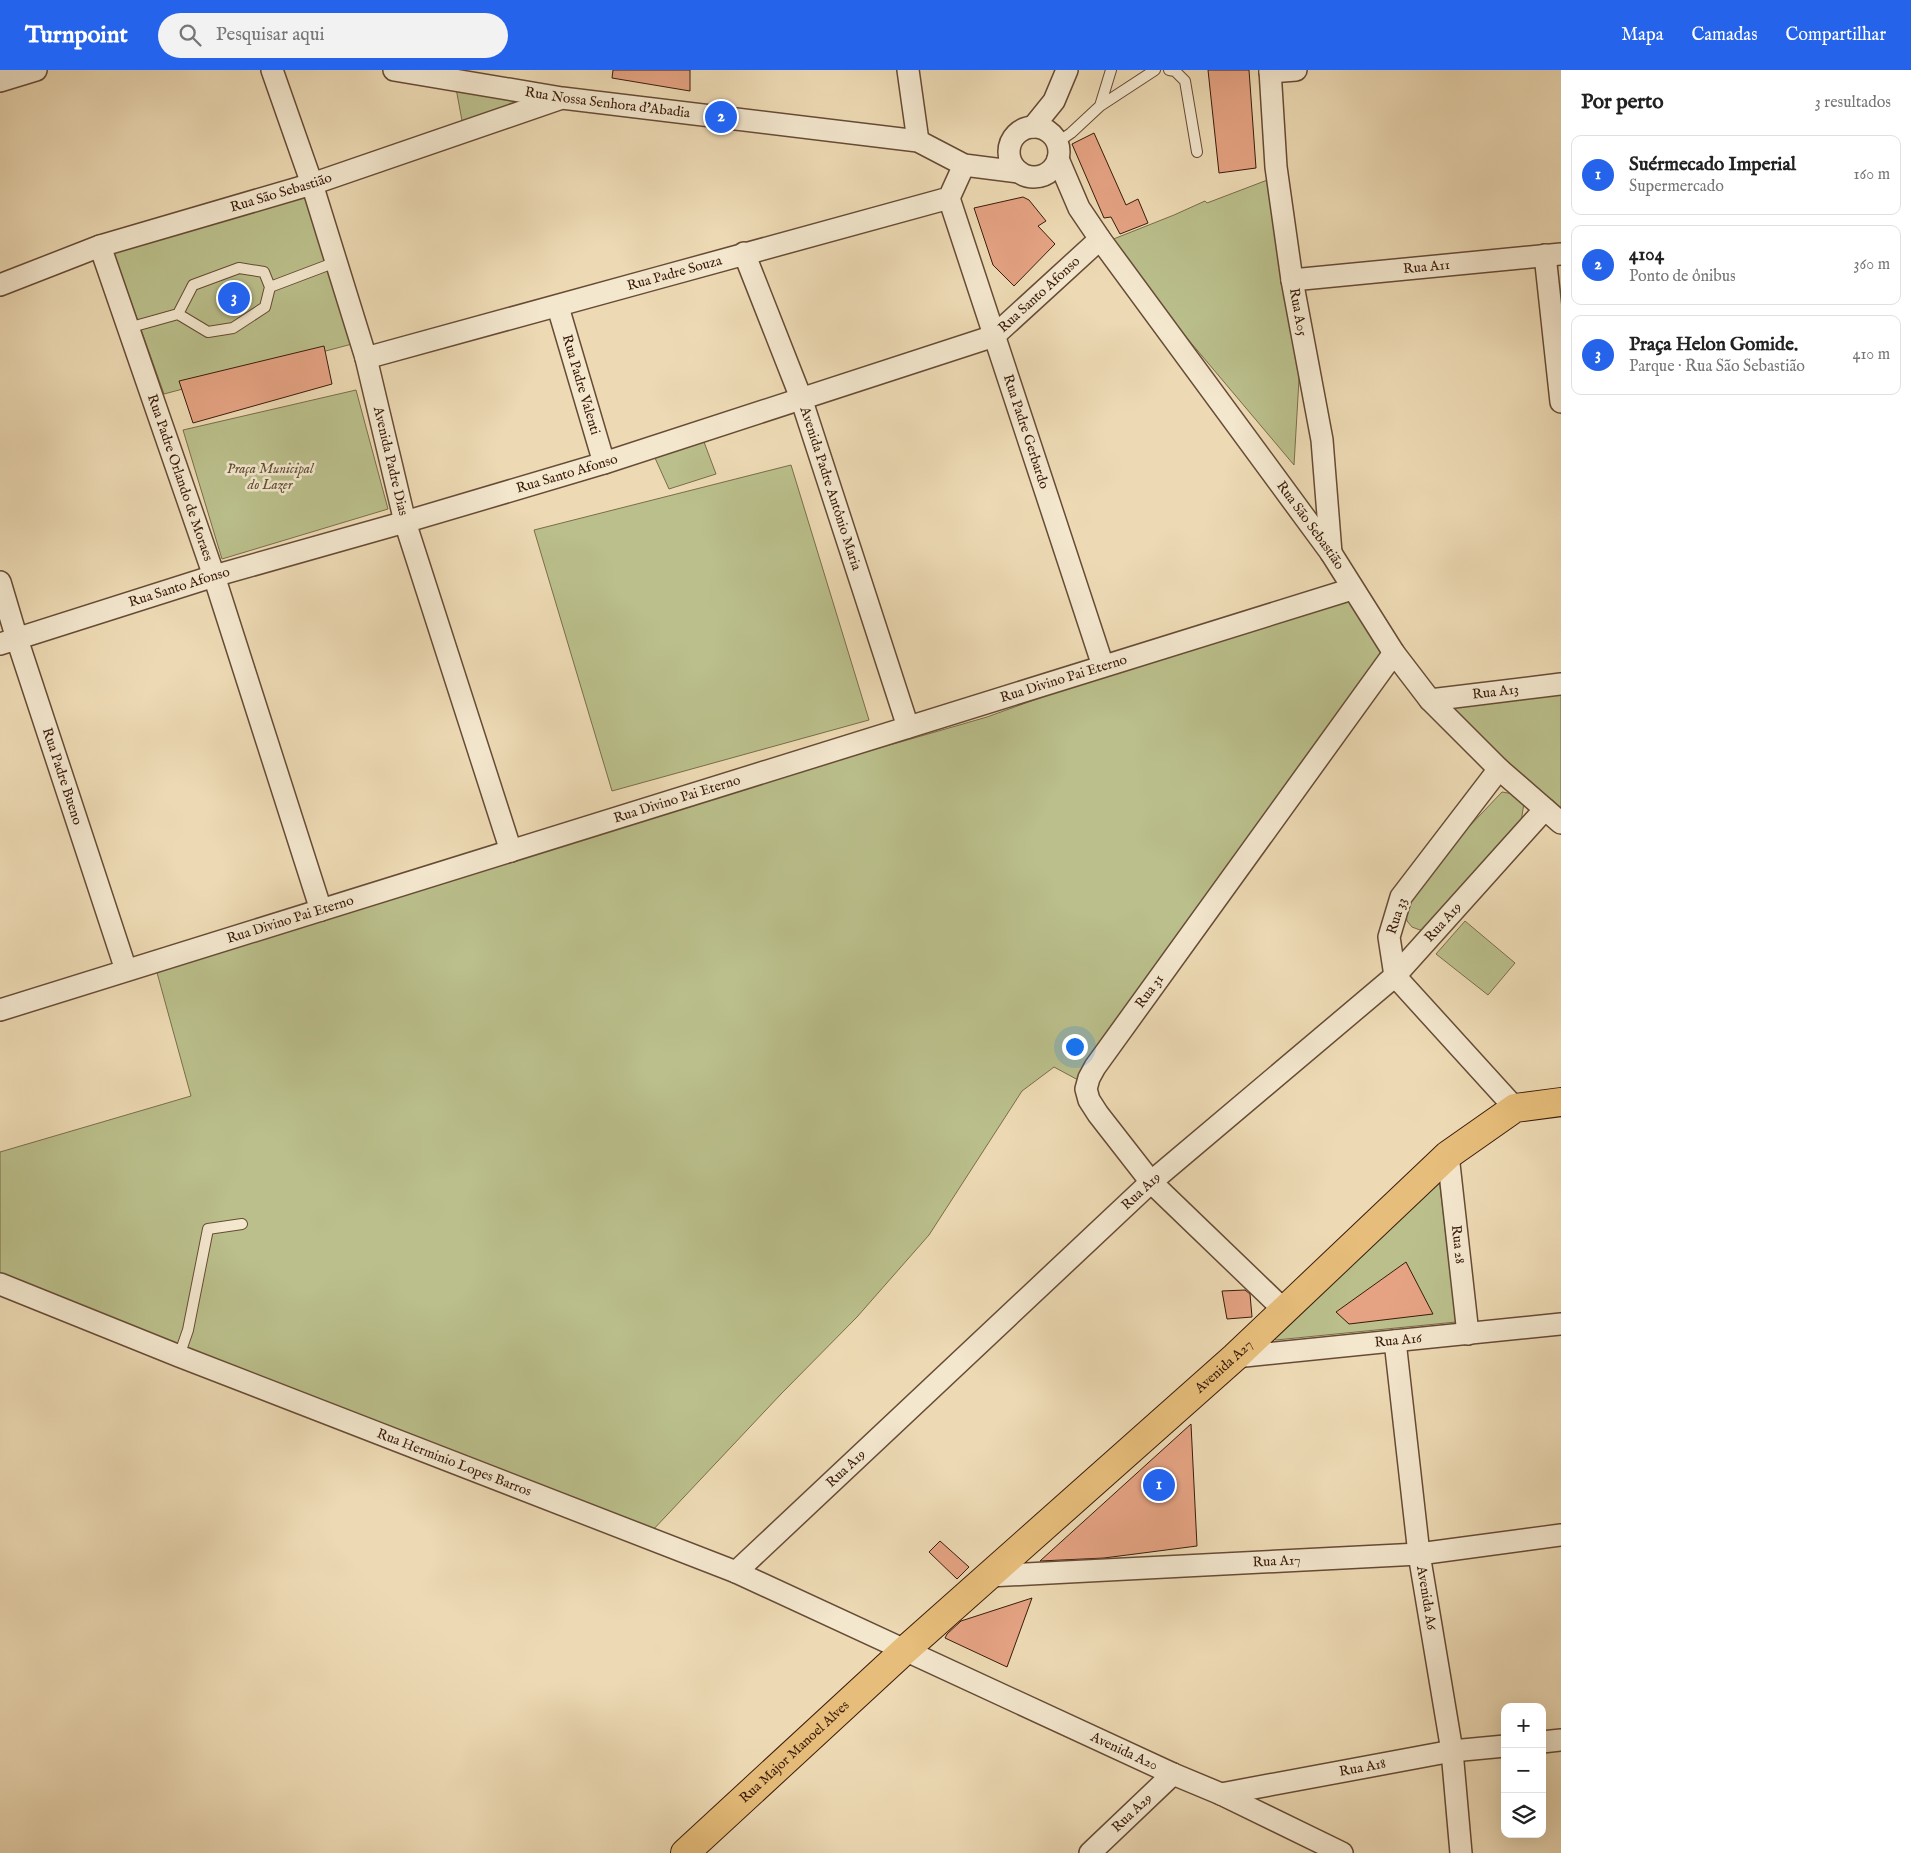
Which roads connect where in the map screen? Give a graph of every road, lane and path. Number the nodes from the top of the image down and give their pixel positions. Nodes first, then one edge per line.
1 (36, 70) edge
2 (272, 70) edge
3 (394, 70) edge
4 (908, 70) edge
5 (1066, 70) edge
6 (1111, 70) edge
7 (1155, 70) edge
8 (1168, 70) edge
9 (1296, 70) edge
10 (1270, 71) edge
11 (443, 74) edge
12 (0, 81) edge
13 (562, 98) junction
14 (1054, 101) junction
15 (1100, 106) junction
16 (1033, 126) junction
17 (918, 141) junction
18 (1056, 146) junction
19 (1009, 150) junction
20 (1197, 152) dead end
21 (964, 165) junction
22 (1019, 172) junction
23 (1042, 176) junction
24 (312, 184) junction
25 (949, 198) junction
26 (1080, 208) junction
27 (1100, 240) junction
28 (100, 246) junction
29 (744, 253) junction
30 (1553, 254) edge
31 (336, 262) junction
32 (1292, 280) junction
33 (0, 285) edge
34 (270, 287) junction
35 (558, 307) junction
36 (178, 314) junction
37 (128, 328) junction
38 (994, 336) junction
39 (366, 358) junction
40 (801, 398) junction
41 (1561, 402) edge
42 (604, 463) junction
43 (405, 522) junction
44 (1331, 553) junction
45 (214, 576) junction
46 (0, 582) edge
47 (1352, 588) junction
48 (8, 641) edge
49 (1394, 653) junction
50 (1103, 666) junction
51 (1561, 684) edge
52 (1430, 700) junction
53 (908, 727) junction
54 (1499, 769) junction
55 (1553, 816) edge
56 (511, 851) junction
57 (321, 910) junction
58 (126, 970) junction
59 (1395, 976) junction
60 (0, 1010) edge
61 (1558, 1099) edge
62 (1515, 1108) junction
63 (1448, 1155) junction
64 (1151, 1182) junction
65 (242, 1224) dead end
66 (0, 1284) edge
67 (1284, 1310) junction
68 (1561, 1324) edge
69 (1468, 1334) junction
70 (1395, 1341) junction
71 (179, 1356) junction
72 (1235, 1357) junction
73 (1561, 1535) edge
74 (1420, 1554) junction
75 (736, 1572) junction
76 (989, 1576) junction
77 (904, 1651) junction
78 (1561, 1740) edge
79 (1546, 1742) edge
80 (1501, 1746) edge
81 (1452, 1751) junction
82 (1172, 1774) junction
83 (1221, 1794) junction
84 (685, 1853) edge
85 (1090, 1853) edge
86 (1342, 1853) edge
87 (1461, 1853) edge

1 - 12 street
2 - 24 street, Avenida Padre Dias
3 - 11 street, Rua Nossa Senhora d'Abadia
4 - 17 street
5 - 14 street
6 - 15 lane
7 - 15 lane
8 - 20 lane
9 - 10 street
10 - 32 street, Rua A05
11 - 13 street, Rua Nossa Senhora d'Abadia
13 - 17 street, Rua Nossa Senhora d'Abadia
13 - 24 street, Rua São Sebastião
14 - 16 street
14 - 18 street
15 - 18 lane
16 - 18 street
16 - 19 street
17 - 21 street, Rua Nossa Senhora d'Abadia
18 - 23 street
18 - 26 street, Rua São Sebastião
19 - 21 street
19 - 22 street
21 - 22 street, Rua Nossa Senhora d'Abadia
21 - 25 street
22 - 23 street
23 - 26 street, Rua São Sebastião
24 - 28 street, Rua São Sebastião
24 - 31 street, Avenida Padre Dias
25 - 29 street, Rua Padre Souza
25 - 38 street, Rua Padre Gerbardo
26 - 27 street, Rua São Sebastião
27 - 38 street, Rua Santo Afonso
27 - 44 street, Rua São Sebastião
28 - 33 street, Rua São Sebastião
28 - 37 street, Rua Padre Orlando de Moraes
29 - 35 street, Rua Padre Souza
29 - 40 street, Avenida Padre Antônio Maria
30 - 32 street, Rua A11
30 - 41 street
31 - 34 lane
31 - 39 street, Avenida Padre Dias
32 - 44 street, Rua A05
34 - 36 lane
34 - 36 lane
35 - 39 street, Rua Padre Souza
35 - 42 street, Rua Padre Valenti
36 - 37 lane
37 - 45 street, Rua Padre Orlando de Moraes
38 - 40 street, Rua Santo Afonso
38 - 50 street, Rua Padre Gerbardo
39 - 43 street, Avenida Padre Dias
40 - 42 street, Rua Santo Afonso
40 - 53 street, Avenida Padre Antônio Maria
42 - 43 street, Rua Santo Afonso
43 - 45 street, Rua Santo Afonso
43 - 56 street, Avenida Padre Dias
44 - 47 street, Rua São Sebastião
45 - 48 street, Rua Santo Afonso
45 - 57 street, Rua Padre Orlando de Moraes
46 - 48 street, Rua Padre Bueno
47 - 49 street, Rua São Sebastião
47 - 50 street, Rua Divino Pai Eterno
48 - 58 street, Rua Padre Bueno
49 - 52 street, Rua São Sebastião
49 - 64 street, Rua 31
50 - 53 street, Rua Divino Pai Eterno
51 - 52 street, Rua A13
52 - 54 street, Rua São Sebastião
53 - 56 street, Rua Divino Pai Eterno
54 - 55 street, Rua São Sebastião
54 - 59 street, Rua 33
55 - 59 street, Rua A19
56 - 57 street, Rua Divino Pai Eterno
57 - 58 street, Rua Divino Pai Eterno
58 - 60 street, Rua Divino Pai Eterno
59 - 62 street
59 - 64 street, Rua A19
61 - 62 main road, Avenida A27
62 - 63 main road, Avenida A27
63 - 67 main road, Avenida A27
63 - 69 street, Rua 28
64 - 67 street, Rua 31
64 - 75 street, Rua A19
65 - 71 lane
66 - 71 street, Rua Herminio Lopes Barros
67 - 72 main road, Avenida A27
68 - 69 street, Rua A16
69 - 70 street, Rua A16
70 - 72 street, Rua A16
70 - 74 street, Avenida A6
71 - 75 street, Rua Herminio Lopes Barros
72 - 76 main road, Avenida A27
73 - 74 street, Rua A17
74 - 76 street, Rua A17
74 - 81 street, Avenida A6
75 - 77 street, Rua Herminio Lopes Barros
76 - 77 main road, Avenida A27
77 - 82 street, Avenida A20
77 - 84 main road, Rua Major Manoel Alves
78 - 79 street
80 - 81 street, Rua A18
81 - 83 street, Rua A18
81 - 87 street, Avenida A6
82 - 83 street, Avenida A20
82 - 85 street, Rua A29
83 - 86 street, Avenida A20

